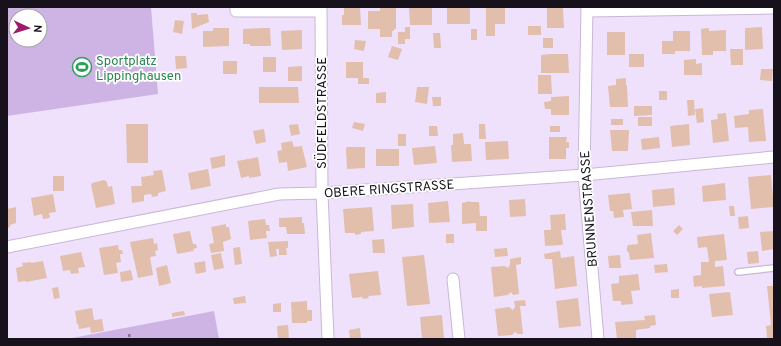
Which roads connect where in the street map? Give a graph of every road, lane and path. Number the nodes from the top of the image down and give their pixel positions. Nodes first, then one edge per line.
1 (236, 7) edge
2 (774, 8) edge
3 (321, 9) edge
4 (587, 9) edge
5 (774, 157) edge
6 (584, 174) junction
7 (322, 193) junction
8 (7, 246) edge
9 (774, 268) edge
10 (738, 272) dead end
11 (453, 280) dead end
12 (129, 334) dead end
13 (130, 339) edge
14 (328, 339) edge
15 (459, 339) edge
16 (598, 339) edge

1 - 3 street
2 - 4 street
3 - 7 street, SÜDFELDSTRASSE
4 - 6 street, BRUNNENSTRASSE
5 - 6 street, OBERE RINGSTRASSE
6 - 7 street, OBERE RINGSTRASSE
6 - 16 street, BRUNNENSTRASSE
7 - 8 street, OBERE RINGSTRASSE
7 - 14 street, SÜDFELDSTRASSE
9 - 10 lane
11 - 15 street
12 - 13 path

